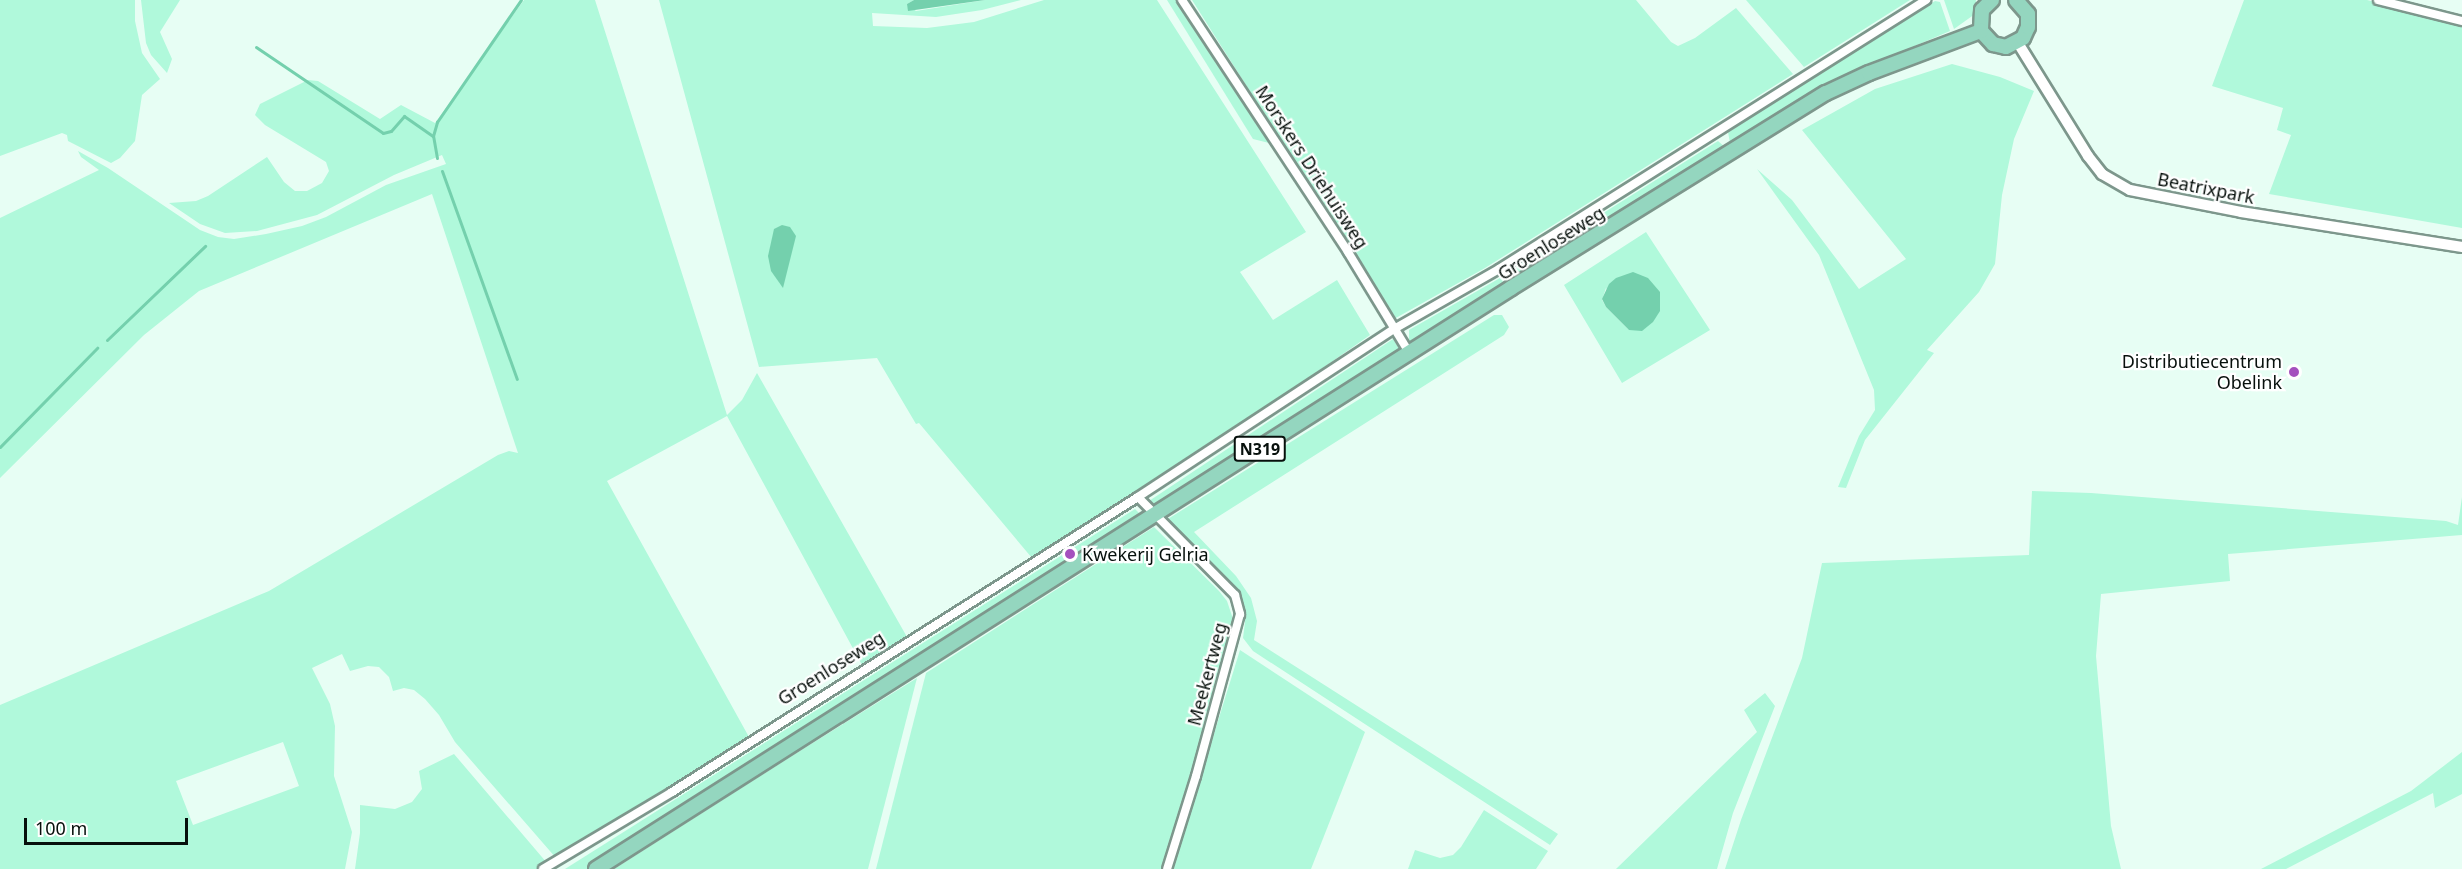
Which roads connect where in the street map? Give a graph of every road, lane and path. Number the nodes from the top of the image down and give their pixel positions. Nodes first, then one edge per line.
1 (1182, 0) edge
2 (1926, 0) edge
3 (2378, 0) edge
4 (2020, 1) edge
5 (1987, 2) edge
6 (2405, 4) edge
7 (2462, 21) edge
8 (1981, 31) junction
9 (2018, 43) junction
10 (2462, 247) edge
11 (1394, 329) junction
12 (1410, 354) junction
13 (1138, 497) junction
14 (1155, 515) junction
15 (543, 869) edge
16 (596, 869) edge
17 (1167, 869) edge

1 - 11 street, Morskers Driehuisweg
2 - 11 street, Groenloseweg
3 - 6 street
4 - 9 main road
5 - 8 main road
6 - 7 street
8 - 9 main road
8 - 12 main road, Groenloseweg / N319
9 - 10 street, Beatrixpark
11 - 12 street, Morskers Driehuisweg
11 - 13 street, Groenloseweg
12 - 14 main road, Groenloseweg / N319
13 - 14 street
13 - 15 street, Groenloseweg
14 - 16 main road, Groenloseweg / N319
14 - 17 street, Meekertweg

